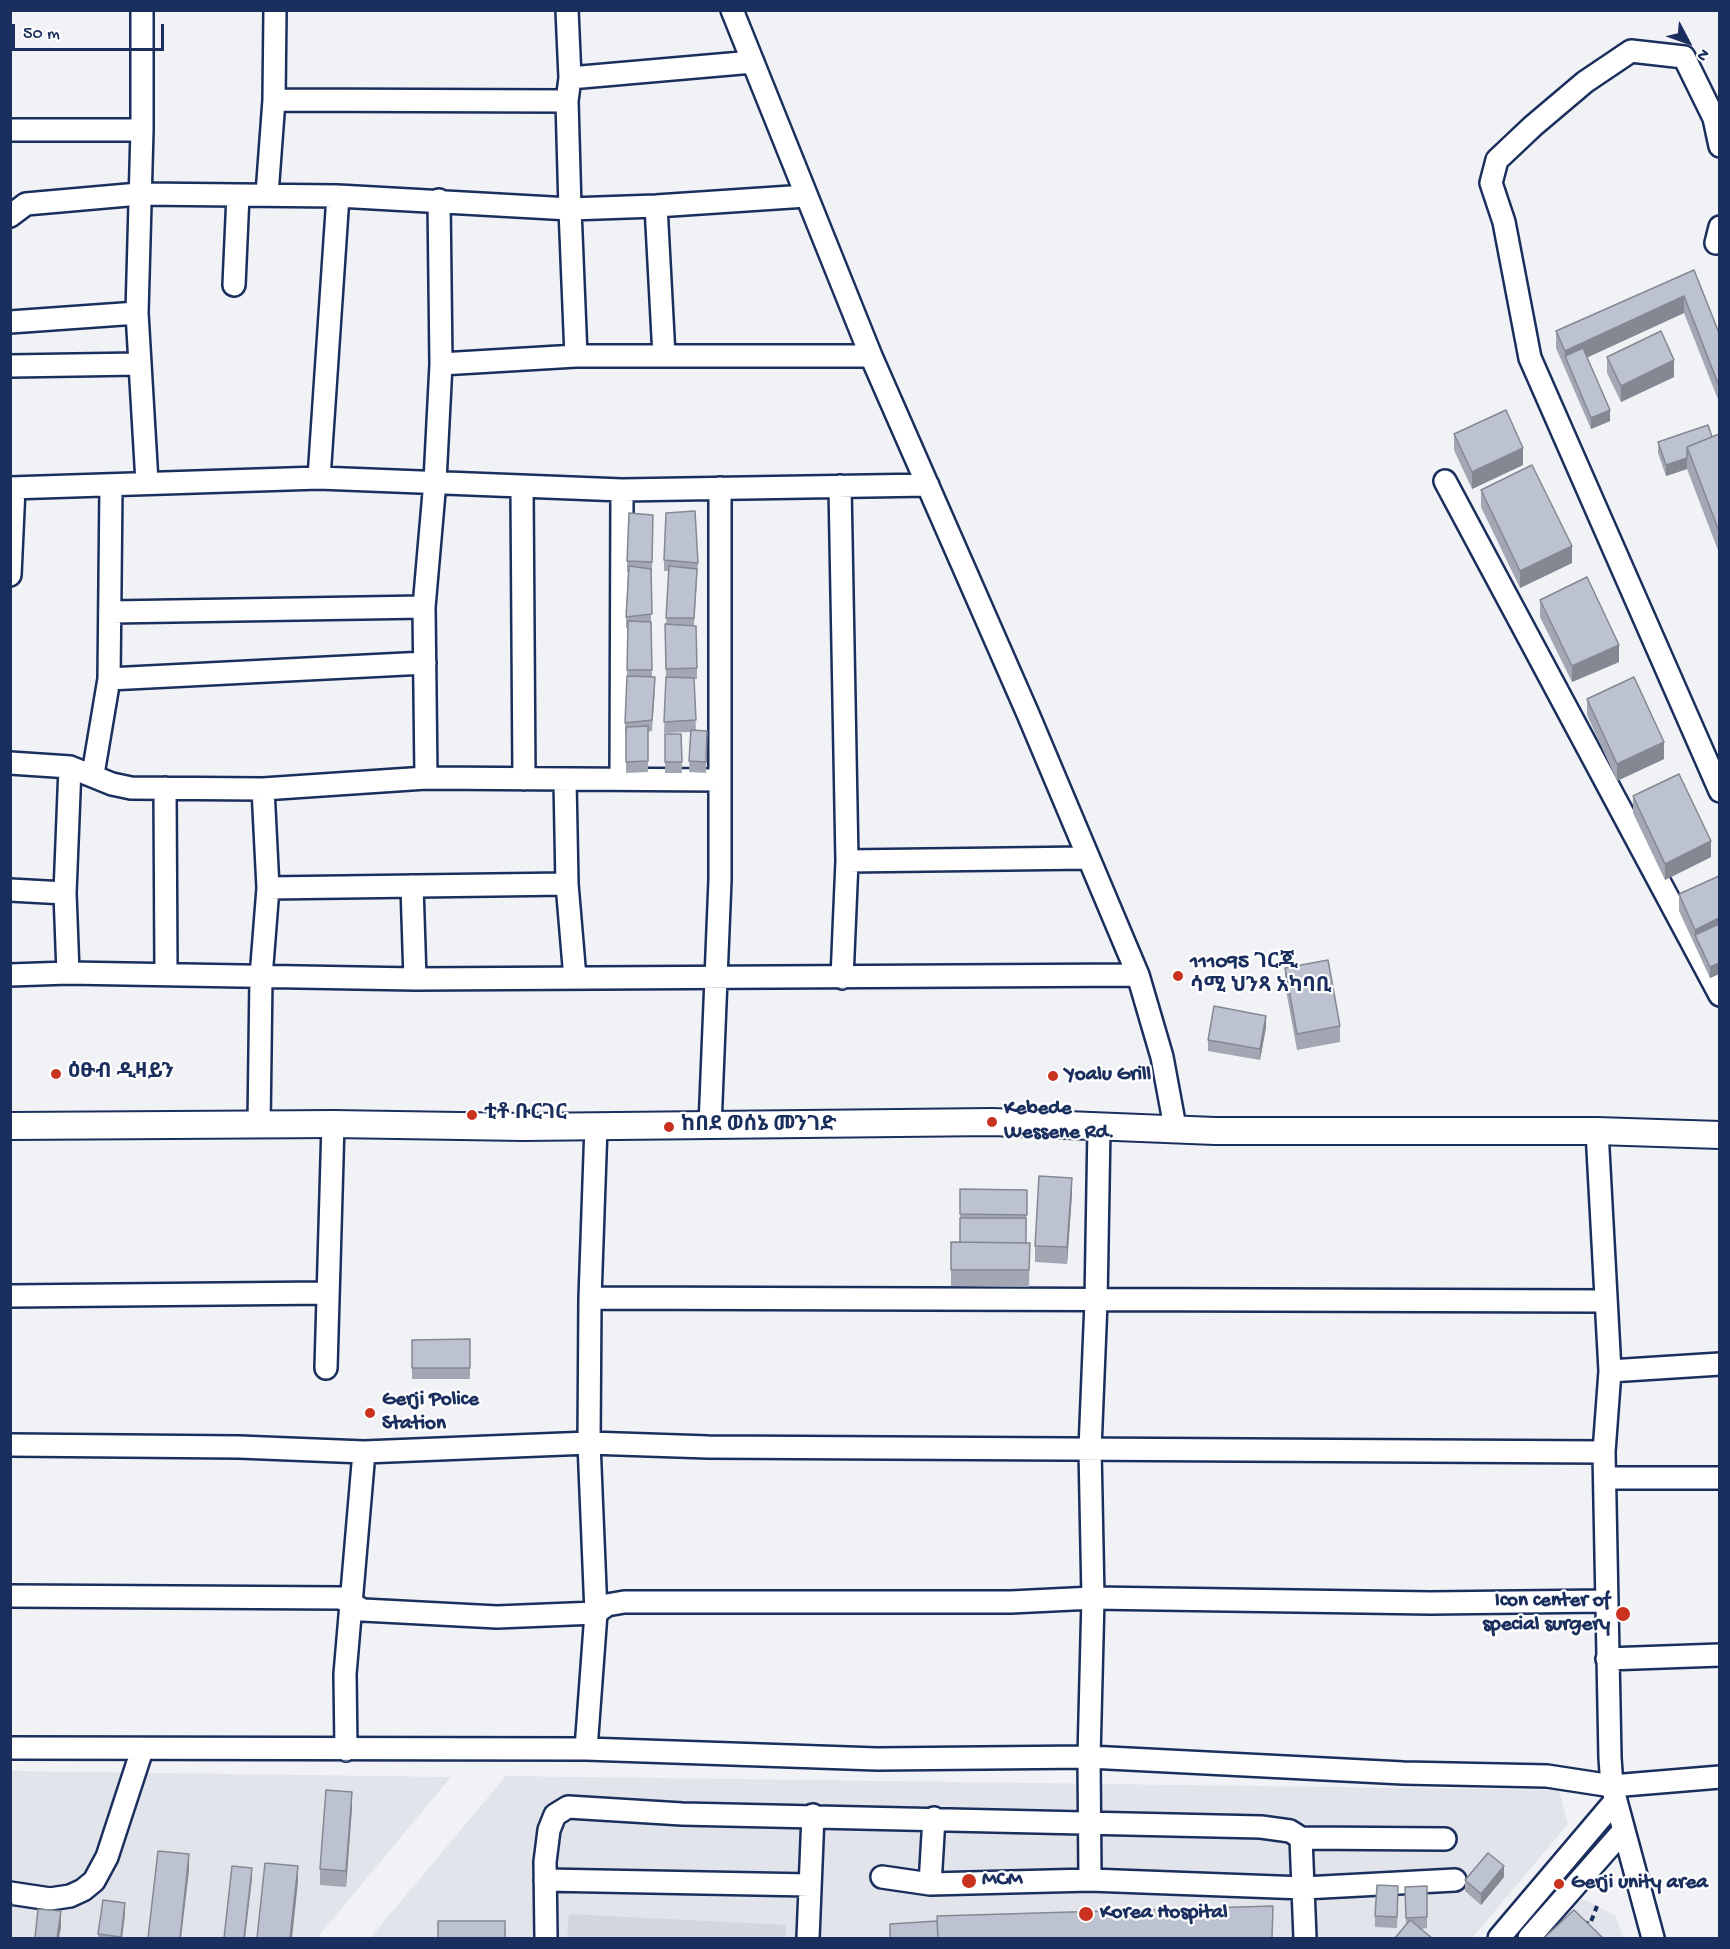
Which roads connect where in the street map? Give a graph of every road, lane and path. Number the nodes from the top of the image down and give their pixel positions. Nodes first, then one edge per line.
1 (142, 10) edge
2 (275, 10) edge
3 (567, 10) edge
4 (732, 10) edge
5 (753, 62) junction
6 (570, 78) junction
7 (274, 100) junction
8 (567, 101) junction
9 (10, 130) edge
10 (142, 130) junction
11 (1719, 146) edge
12 (139, 194) junction
13 (238, 195) junction
14 (267, 195) junction
15 (338, 196) junction
16 (806, 196) junction
17 (438, 201) junction
18 (656, 206) junction
19 (570, 209) junction
20 (10, 216) edge
21 (234, 285) dead end
22 (137, 313) junction
23 (10, 322) edge
24 (576, 356) junction
25 (664, 356) junction
26 (871, 356) junction
27 (139, 364) junction
28 (441, 364) junction
29 (10, 366) edge
30 (319, 478) junction
31 (435, 481) junction
32 (147, 482) junction
33 (1445, 482) dead end
34 (928, 485) junction
35 (111, 486) junction
36 (840, 486) junction
37 (522, 487) junction
38 (12, 488) edge
39 (720, 488) junction
40 (622, 490) junction
41 (10, 574) edge
42 (424, 607) junction
43 (111, 612) junction
44 (425, 663) junction
45 (109, 679) junction
46 (10, 763) edge
47 (70, 767) junction
48 (93, 774) junction
49 (426, 778) junction
50 (524, 779) junction
51 (621, 779) junction
52 (565, 780) junction
53 (720, 780) junction
54 (165, 788) junction
55 (264, 789) junction
56 (1719, 791) edge
57 (1087, 858) junction
58 (847, 861) junction
59 (567, 884) junction
60 (412, 886) junction
61 (268, 888) junction
62 (10, 890) edge
63 (65, 893) junction
64 (68, 973) junction
65 (166, 974) junction
66 (10, 975) edge
67 (1138, 975) junction
68 (261, 977) junction
69 (718, 977) junction
70 (575, 978) junction
71 (842, 978) junction
72 (415, 979) junction
73 (1719, 996) edge
74 (333, 1124) junction
75 (259, 1125) junction
76 (10, 1126) edge
77 (596, 1126) junction
78 (710, 1126) junction
79 (1099, 1127) junction
80 (1175, 1127) junction
81 (1597, 1131) junction
82 (1719, 1135) edge
83 (327, 1293) junction
84 (10, 1296) edge
85 (590, 1298) junction
86 (1605, 1301) junction
87 (1096, 1302) junction
88 (1719, 1364) edge
89 (326, 1368) dead end
90 (1610, 1371) junction
91 (589, 1443) junction
92 (10, 1445) edge
93 (1090, 1449) junction
94 (364, 1452) junction
95 (1604, 1452) junction
96 (1606, 1478) junction
97 (1719, 1478) edge
98 (10, 1596) edge
99 (1093, 1598) junction
100 (1605, 1601) junction
101 (354, 1603) junction
102 (596, 1612) junction
103 (1719, 1655) edge
104 (1607, 1659) junction
105 (10, 1748) edge
106 (586, 1749) junction
107 (142, 1750) junction
108 (346, 1750) junction
109 (1089, 1757) junction
110 (1719, 1777) edge
111 (1614, 1793) junction
112 (813, 1815) junction
113 (934, 1818) junction
114 (1089, 1822) junction
115 (1624, 1830) junction
116 (1301, 1838) junction
117 (1445, 1839) dead end
118 (882, 1877) dead end
119 (545, 1880) junction
120 (1090, 1880) junction
121 (1455, 1880) dead end
122 (930, 1884) junction
123 (810, 1885) junction
124 (1304, 1888) junction
125 (10, 1893) edge
126 (1597, 1906) dead end
127 (1580, 1922) edge
128 (546, 1938) edge
129 (808, 1938) edge
130 (1305, 1938) edge
131 (1499, 1938) edge
132 (1528, 1938) edge
133 (1653, 1938) edge

1 - 10 street
2 - 7 street
3 - 6 street
4 - 5 street
5 - 6 street
5 - 16 street
6 - 8 street
7 - 8 street
7 - 14 street
8 - 19 street
9 - 10 street
10 - 12 street
11 - 56 street
12 - 13 street
12 - 20 street
12 - 22 street
13 - 14 street
13 - 21 street
14 - 15 street
15 - 17 street
15 - 30 street
16 - 18 street
16 - 26 street
17 - 19 street
17 - 28 street
18 - 19 street
18 - 25 street
19 - 24 street
22 - 23 street
22 - 27 street
24 - 25 street
24 - 28 street
25 - 26 street
26 - 34 street
27 - 29 street
27 - 32 street
28 - 31 street
30 - 31 street
30 - 32 street
31 - 37 street
31 - 42 street
32 - 35 street
33 - 73 street
34 - 36 street
34 - 57 street
35 - 38 street
35 - 43 street
36 - 39 street
36 - 58 street
37 - 40 street
37 - 50 street
38 - 41 street
39 - 40 street
39 - 53 street
40 - 51 street
42 - 43 street
42 - 44 street
43 - 45 street
44 - 45 street
44 - 49 street
45 - 48 street
46 - 47 street
47 - 48 street
47 - 63 street
48 - 54 street
49 - 50 street
49 - 55 street
50 - 52 street
51 - 52 street
51 - 53 street
52 - 59 street
53 - 69 street
54 - 55 street
54 - 65 street
55 - 61 street
57 - 58 street
57 - 67 street
58 - 71 street
59 - 60 street
59 - 70 street
60 - 61 street
60 - 72 street
61 - 68 street
62 - 63 street
63 - 64 street
64 - 65 street
64 - 66 street
65 - 68 street
67 - 71 street
67 - 80 street
68 - 72 street
68 - 75 street
69 - 70 street
69 - 71 street
69 - 78 street
70 - 72 street
74 - 75 main road
74 - 77 main road
74 - 83 street
75 - 76 main road
77 - 78 main road
77 - 85 street
78 - 79 main road
79 - 80 main road
79 - 87 street
80 - 81 main road
81 - 82 main road
81 - 86 street
83 - 84 street
83 - 89 street
85 - 87 street
85 - 91 street
86 - 87 street
86 - 90 street
87 - 93 street
88 - 90 street
90 - 95 street
91 - 93 street
91 - 94 street
91 - 102 street
92 - 94 street
93 - 95 street
93 - 99 street
94 - 101 street
95 - 96 street
96 - 97 street
96 - 100 street
98 - 101 street
99 - 100 street
99 - 102 street
99 - 109 street
100 - 104 street
101 - 102 street
101 - 108 street
102 - 106 street
103 - 104 street
104 - 111 street
105 - 107 street
106 - 108 street
106 - 109 street
107 - 108 street
107 - 125 street
109 - 111 street
109 - 114 street
110 - 111 street
111 - 115 street
111 - 131 street
112 - 113 street
112 - 119 street
112 - 123 street
113 - 114 street
113 - 122 street
114 - 116 street
114 - 120 street
115 - 132 street
115 - 133 street
116 - 117 street
116 - 124 street
118 - 122 street
119 - 123 street
119 - 128 street
120 - 122 street
120 - 124 street
121 - 124 street
123 - 129 street
124 - 130 street
126 - 127 path

